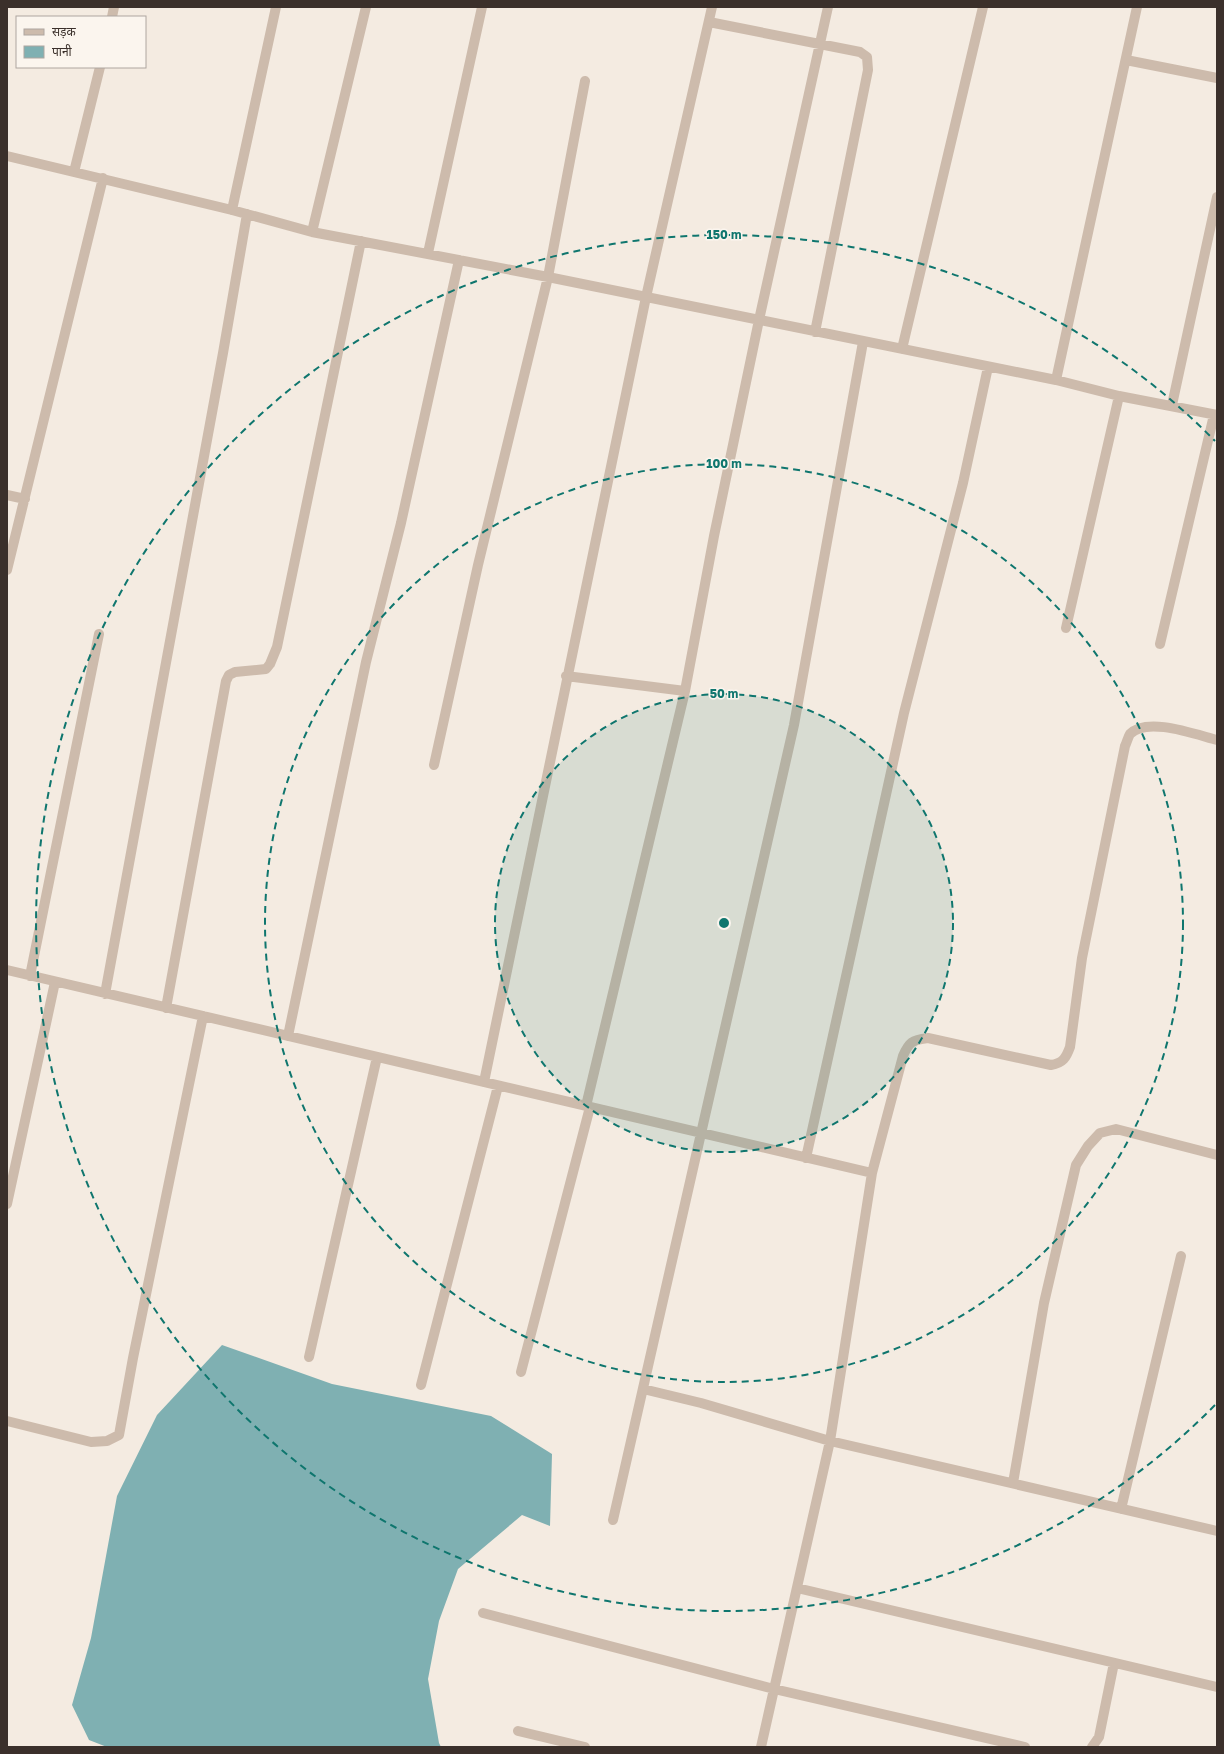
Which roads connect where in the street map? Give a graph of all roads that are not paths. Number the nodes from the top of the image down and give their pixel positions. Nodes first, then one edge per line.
1 (276, 7) edge
2 (366, 7) edge
3 (482, 7) edge
4 (712, 7) edge
5 (828, 7) edge
6 (984, 7) edge
7 (1137, 7) edge
8 (708, 22) junction
9 (819, 45) junction
10 (1126, 60) junction
11 (100, 68) edge
12 (1217, 78) edge
13 (584, 81) dead end
14 (7, 156) edge
15 (74, 172) junction
16 (103, 178) junction
17 (1217, 197) edge
18 (232, 210) junction
19 (247, 214) junction
20 (312, 232) junction
21 (361, 241) junction
22 (428, 253) junction
23 (459, 260) junction
24 (548, 277) junction
25 (646, 297) junction
26 (759, 320) junction
27 (815, 332) junction
28 (863, 342) junction
29 (902, 349) junction
30 (988, 367) junction
31 (1056, 380) junction
32 (1119, 396) junction
33 (1172, 405) junction
34 (1215, 415) edge
35 (7, 495) edge
36 (24, 499) junction
37 (7, 570) edge
38 (1066, 628) dead end
39 (99, 634) dead end
40 (1160, 644) dead end
41 (566, 676) junction
42 (685, 691) junction
43 (1217, 740) edge
44 (434, 765) dead end
45 (7, 970) edge
46 (30, 976) junction
47 (55, 982) junction
48 (105, 994) junction
49 (166, 1008) junction
50 (203, 1016) junction
51 (288, 1036) junction
52 (377, 1057) junction
53 (484, 1082) junction
54 (498, 1086) junction
55 (588, 1107) junction
56 (700, 1133) junction
57 (1217, 1155) edge
58 (806, 1158) junction
59 (872, 1173) junction
60 (7, 1204) edge
61 (1181, 1256) dead end
62 (309, 1357) dead end
63 (521, 1372) dead end
64 (421, 1385) dead end
65 (643, 1389) junction
66 (7, 1421) edge
67 (830, 1441) junction
68 (1013, 1483) junction
69 (1121, 1509) junction
70 (614, 1520) dead end
71 (1217, 1531) edge
72 (797, 1588) junction
73 (483, 1613) dead end
74 (1114, 1663) junction
75 (1217, 1687) edge
76 (774, 1689) junction
77 (518, 1731) dead end
78 (585, 1747) edge
79 (761, 1747) edge
80 (1025, 1747) edge
81 (1092, 1747) edge

1 - 18 street
2 - 20 street
3 - 22 street
4 - 8 street
5 - 9 street
6 - 29 street
7 - 10 street
8 - 9 street
8 - 25 street
9 - 26 street
9 - 27 street
10 - 12 street
10 - 31 street
11 - 15 street
13 - 24 street
14 - 15 street
15 - 16 street
16 - 18 street
16 - 36 street
17 - 33 street
18 - 19 street
19 - 20 street
19 - 48 street
20 - 21 street
21 - 22 street
21 - 49 street
22 - 23 street
23 - 24 street
23 - 51 street
24 - 25 street
24 - 44 street
25 - 26 street
25 - 41 street
26 - 27 street
26 - 42 street
27 - 28 street
28 - 29 street
28 - 56 street
29 - 30 street
30 - 31 street
30 - 58 street
31 - 32 street
32 - 33 street
32 - 38 street
33 - 34 street
34 - 40 street
35 - 36 street
36 - 37 street
39 - 46 street
41 - 42 street
41 - 53 street
42 - 55 street
43 - 59 street
45 - 46 street
46 - 47 street
47 - 48 street
47 - 60 street
48 - 49 street
49 - 50 street
50 - 51 street
50 - 66 street
51 - 52 street
52 - 53 street
52 - 62 street
53 - 54 street
54 - 55 street
54 - 64 street
55 - 56 street
55 - 63 street
56 - 58 street
56 - 65 street
57 - 68 street
58 - 59 street
59 - 67 street
61 - 69 street
65 - 67 street
65 - 70 street
67 - 68 street
67 - 72 street
68 - 69 street
69 - 71 street
72 - 74 street
72 - 76 street
73 - 76 street
74 - 75 street
74 - 81 street
76 - 79 street
76 - 80 street
77 - 78 street

